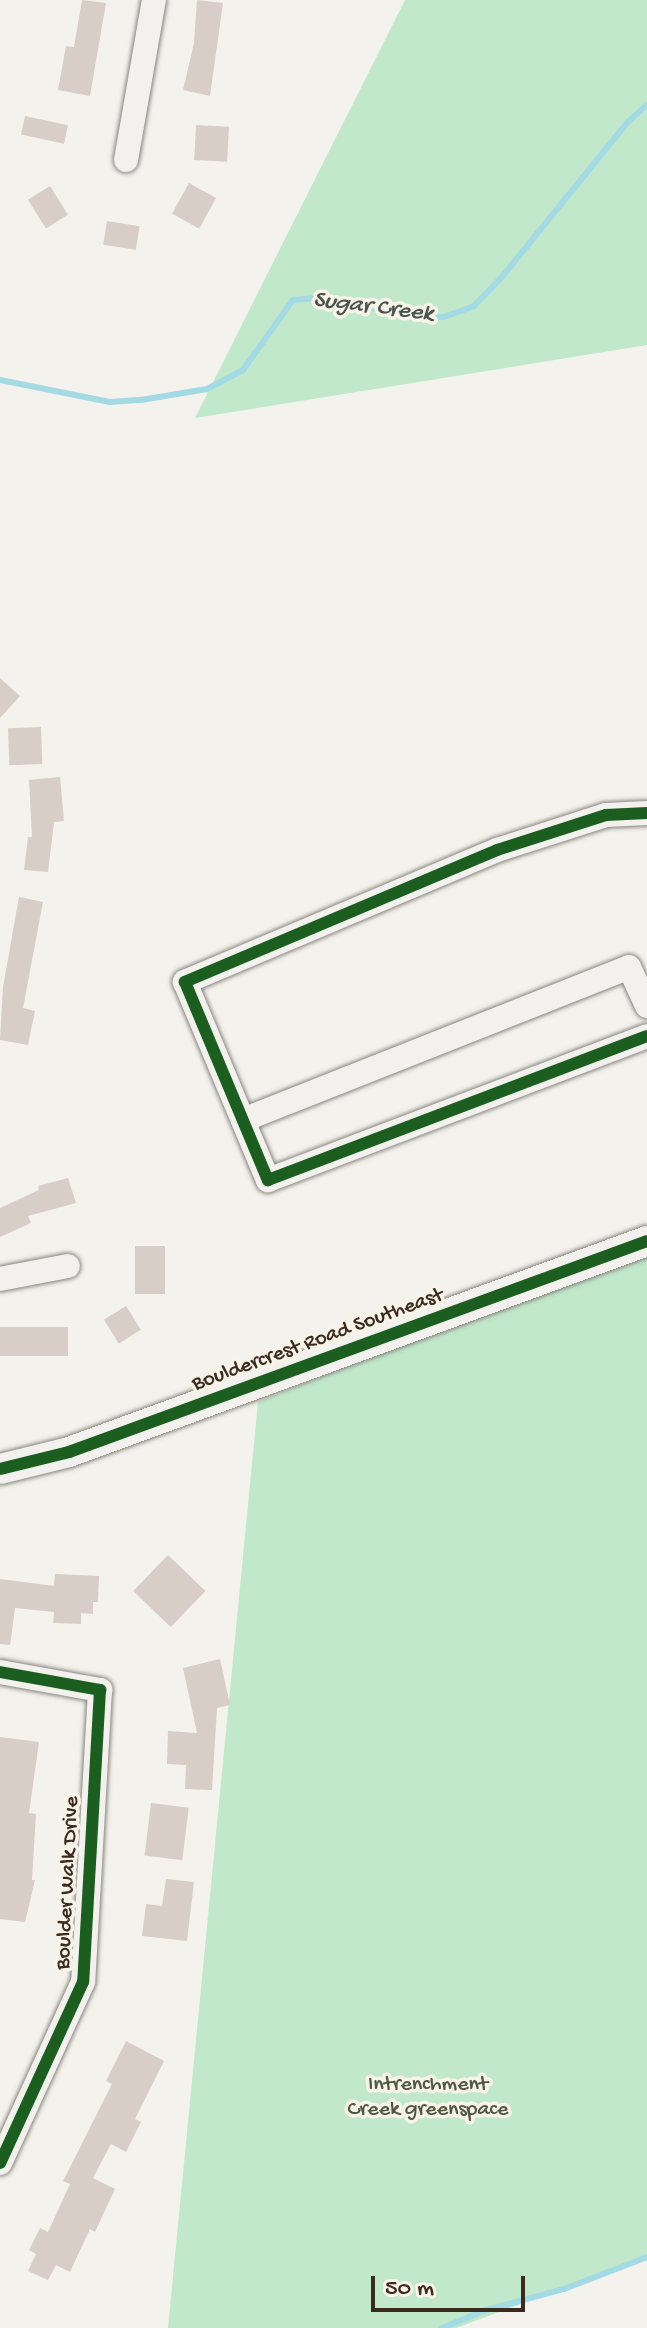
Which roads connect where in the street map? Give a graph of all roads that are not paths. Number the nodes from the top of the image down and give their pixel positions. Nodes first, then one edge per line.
1 (154, 0) edge
2 (126, 160) dead end
3 (647, 813) edge
4 (647, 1006) edge
5 (647, 1036) edge
6 (243, 1120) junction
7 (647, 1241) edge
8 (68, 1266) dead end
9 (0, 1279) edge
10 (0, 1469) edge
11 (0, 1672) edge
12 (0, 2163) edge

1 - 2 street
3 - 6 street
4 - 6 street
5 - 6 street
7 - 10 street, Bouldercrest Road Southeast
8 - 9 street
11 - 12 street, Boulder Walk Drive

